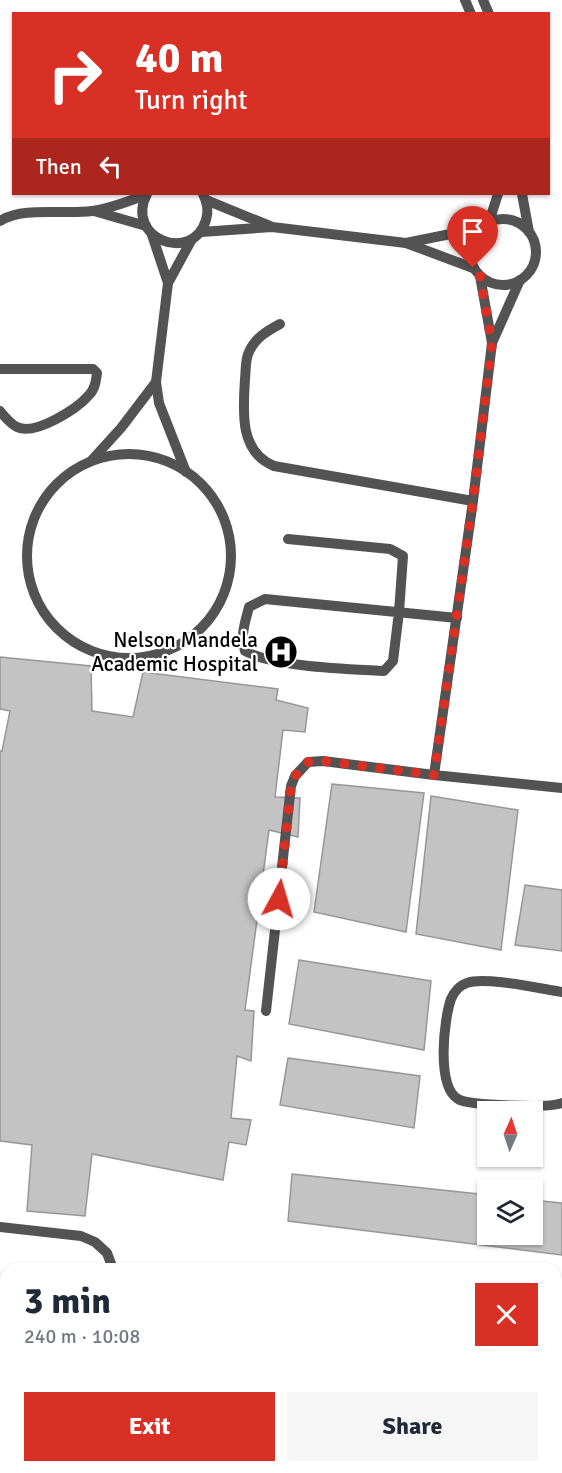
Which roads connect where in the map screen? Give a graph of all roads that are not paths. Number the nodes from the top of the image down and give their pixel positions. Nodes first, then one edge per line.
1 (143, 195) edge
2 (146, 195) edge
3 (498, 195) edge
4 (522, 195) edge
5 (205, 197) edge
6 (93, 211) junction
7 (0, 221) edge
8 (484, 225) junction
9 (272, 227) junction
10 (149, 231) junction
11 (529, 232) junction
12 (197, 235) junction
13 (406, 243) junction
14 (477, 272) junction
15 (520, 280) junction
16 (168, 283) junction
17 (280, 324) dead end
18 (492, 344) junction
19 (0, 369) edge
20 (156, 382) junction
21 (0, 411) edge
22 (91, 461) junction
23 (186, 472) junction
24 (473, 501) junction
25 (288, 539) dead end
26 (399, 612) junction
27 (457, 618) junction
28 (434, 775) junction
29 (562, 788) edge
30 (562, 992) edge
31 (266, 1011) dead end
32 (562, 1103) edge
33 (0, 1227) edge
34 (111, 1263) edge

1 - 6 lane
2 - 10 lane
3 - 8 lane
4 - 11 lane
5 - 9 lane
5 - 12 lane
6 - 7 lane
6 - 10 lane
8 - 11 lane
8 - 13 lane
8 - 14 lane
9 - 12 lane
9 - 13 lane
10 - 12 lane
10 - 16 lane
11 - 15 lane
12 - 16 lane
13 - 14 lane
14 - 15 lane
14 - 18 lane
15 - 18 lane
16 - 20 lane
17 - 24 lane
18 - 24 lane
19 - 21 lane
20 - 22 lane
20 - 23 lane
22 - 23 lane
22 - 23 lane
24 - 27 lane
25 - 26 lane
26 - 26 lane
26 - 27 lane
27 - 28 lane
28 - 29 lane
28 - 31 lane
30 - 32 lane
33 - 34 lane

